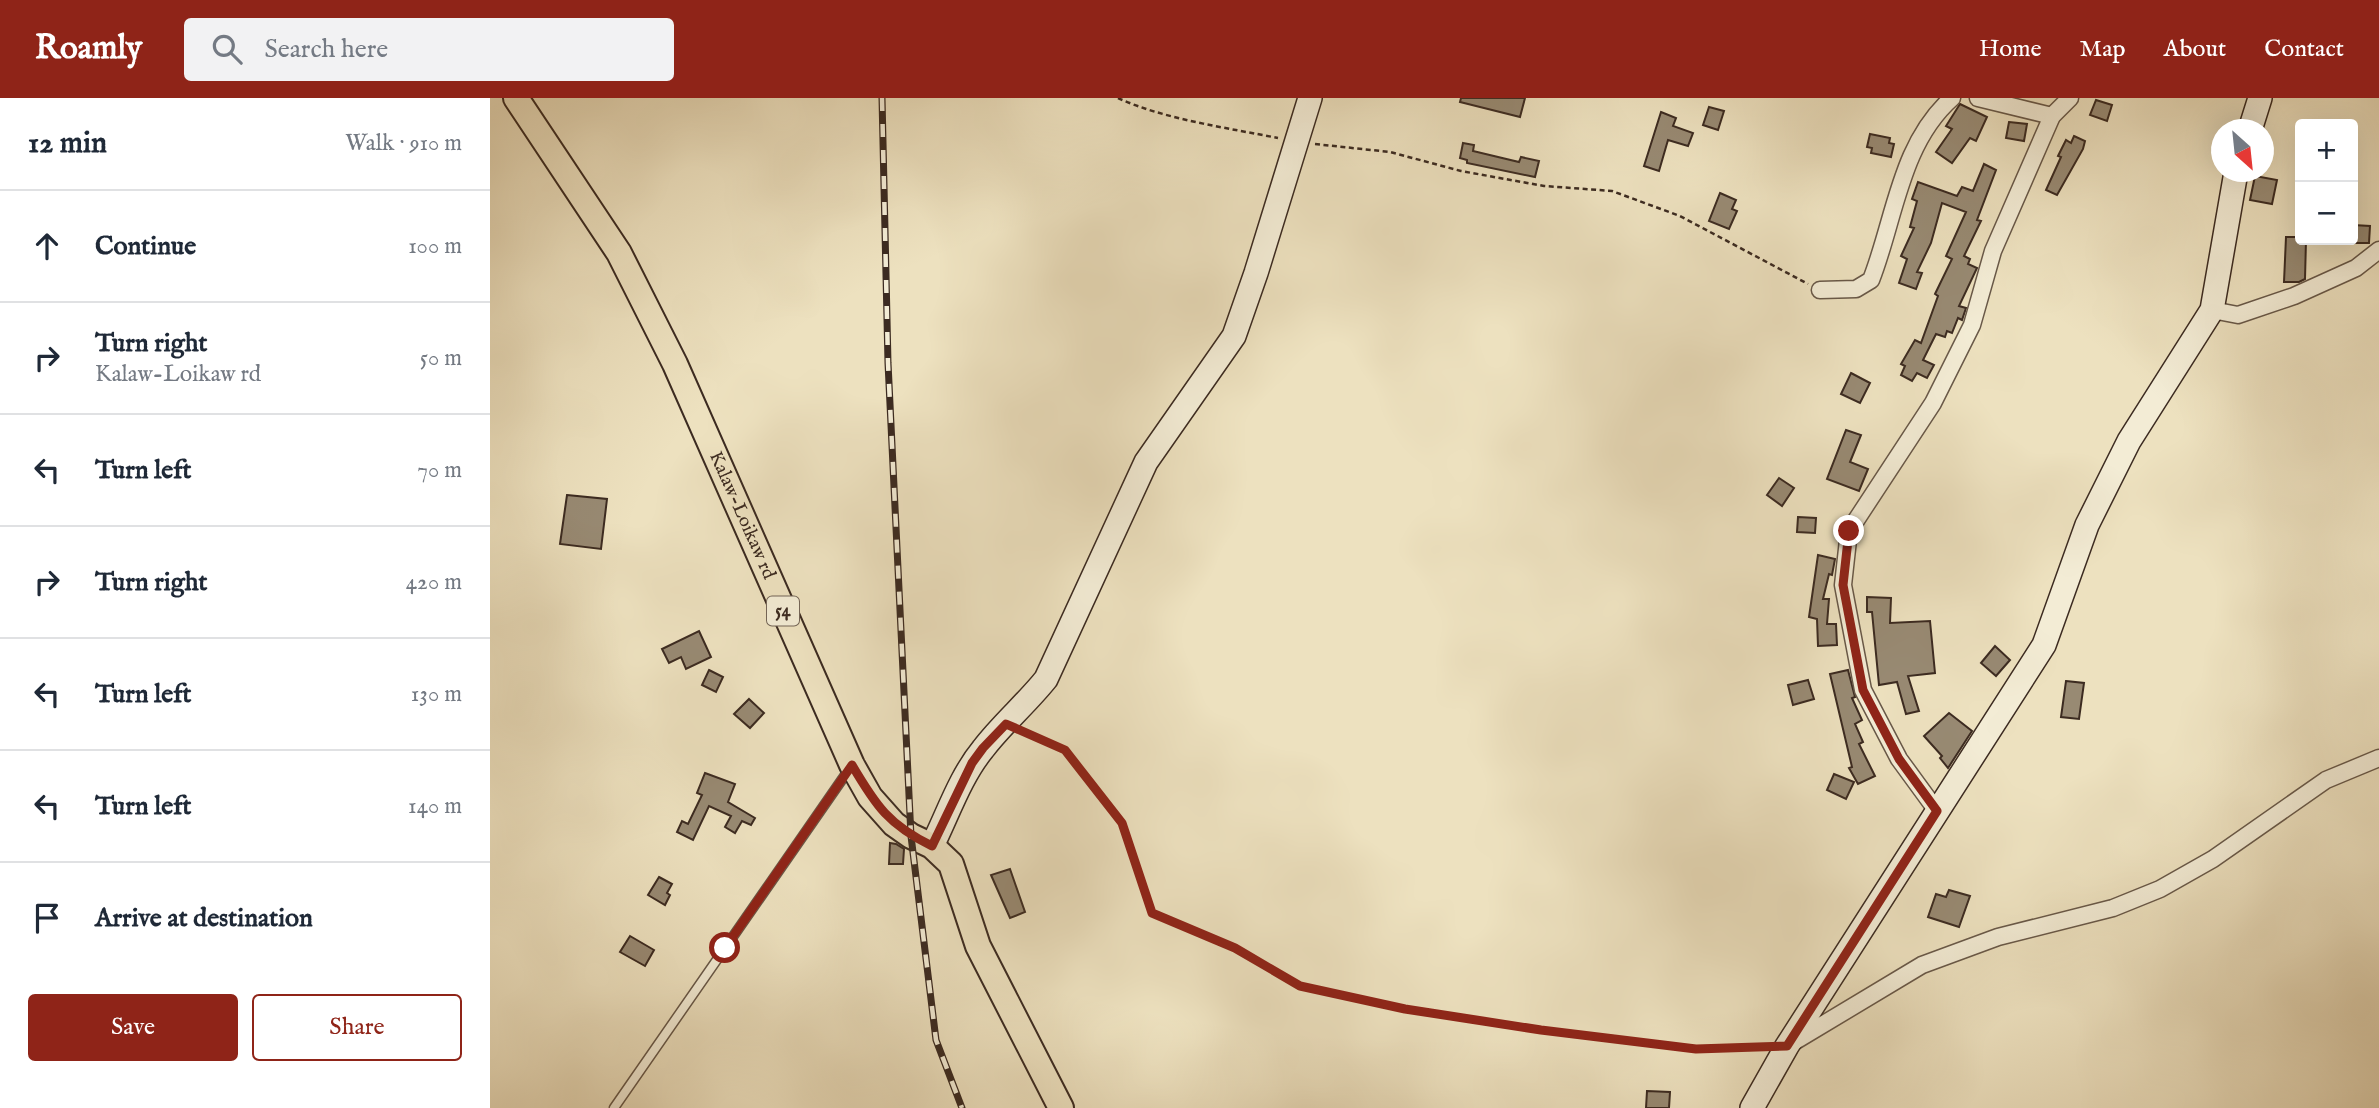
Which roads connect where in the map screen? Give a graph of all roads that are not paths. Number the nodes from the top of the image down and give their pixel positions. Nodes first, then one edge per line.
1 (516, 98) edge
2 (1310, 98) edge
3 (1952, 98) edge
4 (1978, 98) edge
5 (2070, 98) edge
6 (2260, 98) edge
7 (2052, 116) junction
8 (2253, 119) edge
9 (2234, 182) edge
10 (2379, 250) edge
11 (1820, 290) road end
12 (2212, 310) junction
13 (2379, 758) edge
14 (852, 765) junction
15 (1937, 811) junction
16 (932, 846) junction
17 (1787, 1046) junction
18 (1753, 1106) edge
19 (614, 1108) edge
20 (1061, 1108) edge

1 - 14 main road, Kalaw-Loikaw rd / 54
2 - 16 street
3 - 11 street
4 - 7 street
5 - 7 street
6 - 8 street
7 - 15 street
9 - 12 street
10 - 12 street
12 - 15 street
13 - 17 street
14 - 16 main road, Kalaw-Loikaw rd / 54
14 - 19 lane
15 - 17 street
16 - 20 main road, Kalaw-Loikaw rd / 54
17 - 18 street

